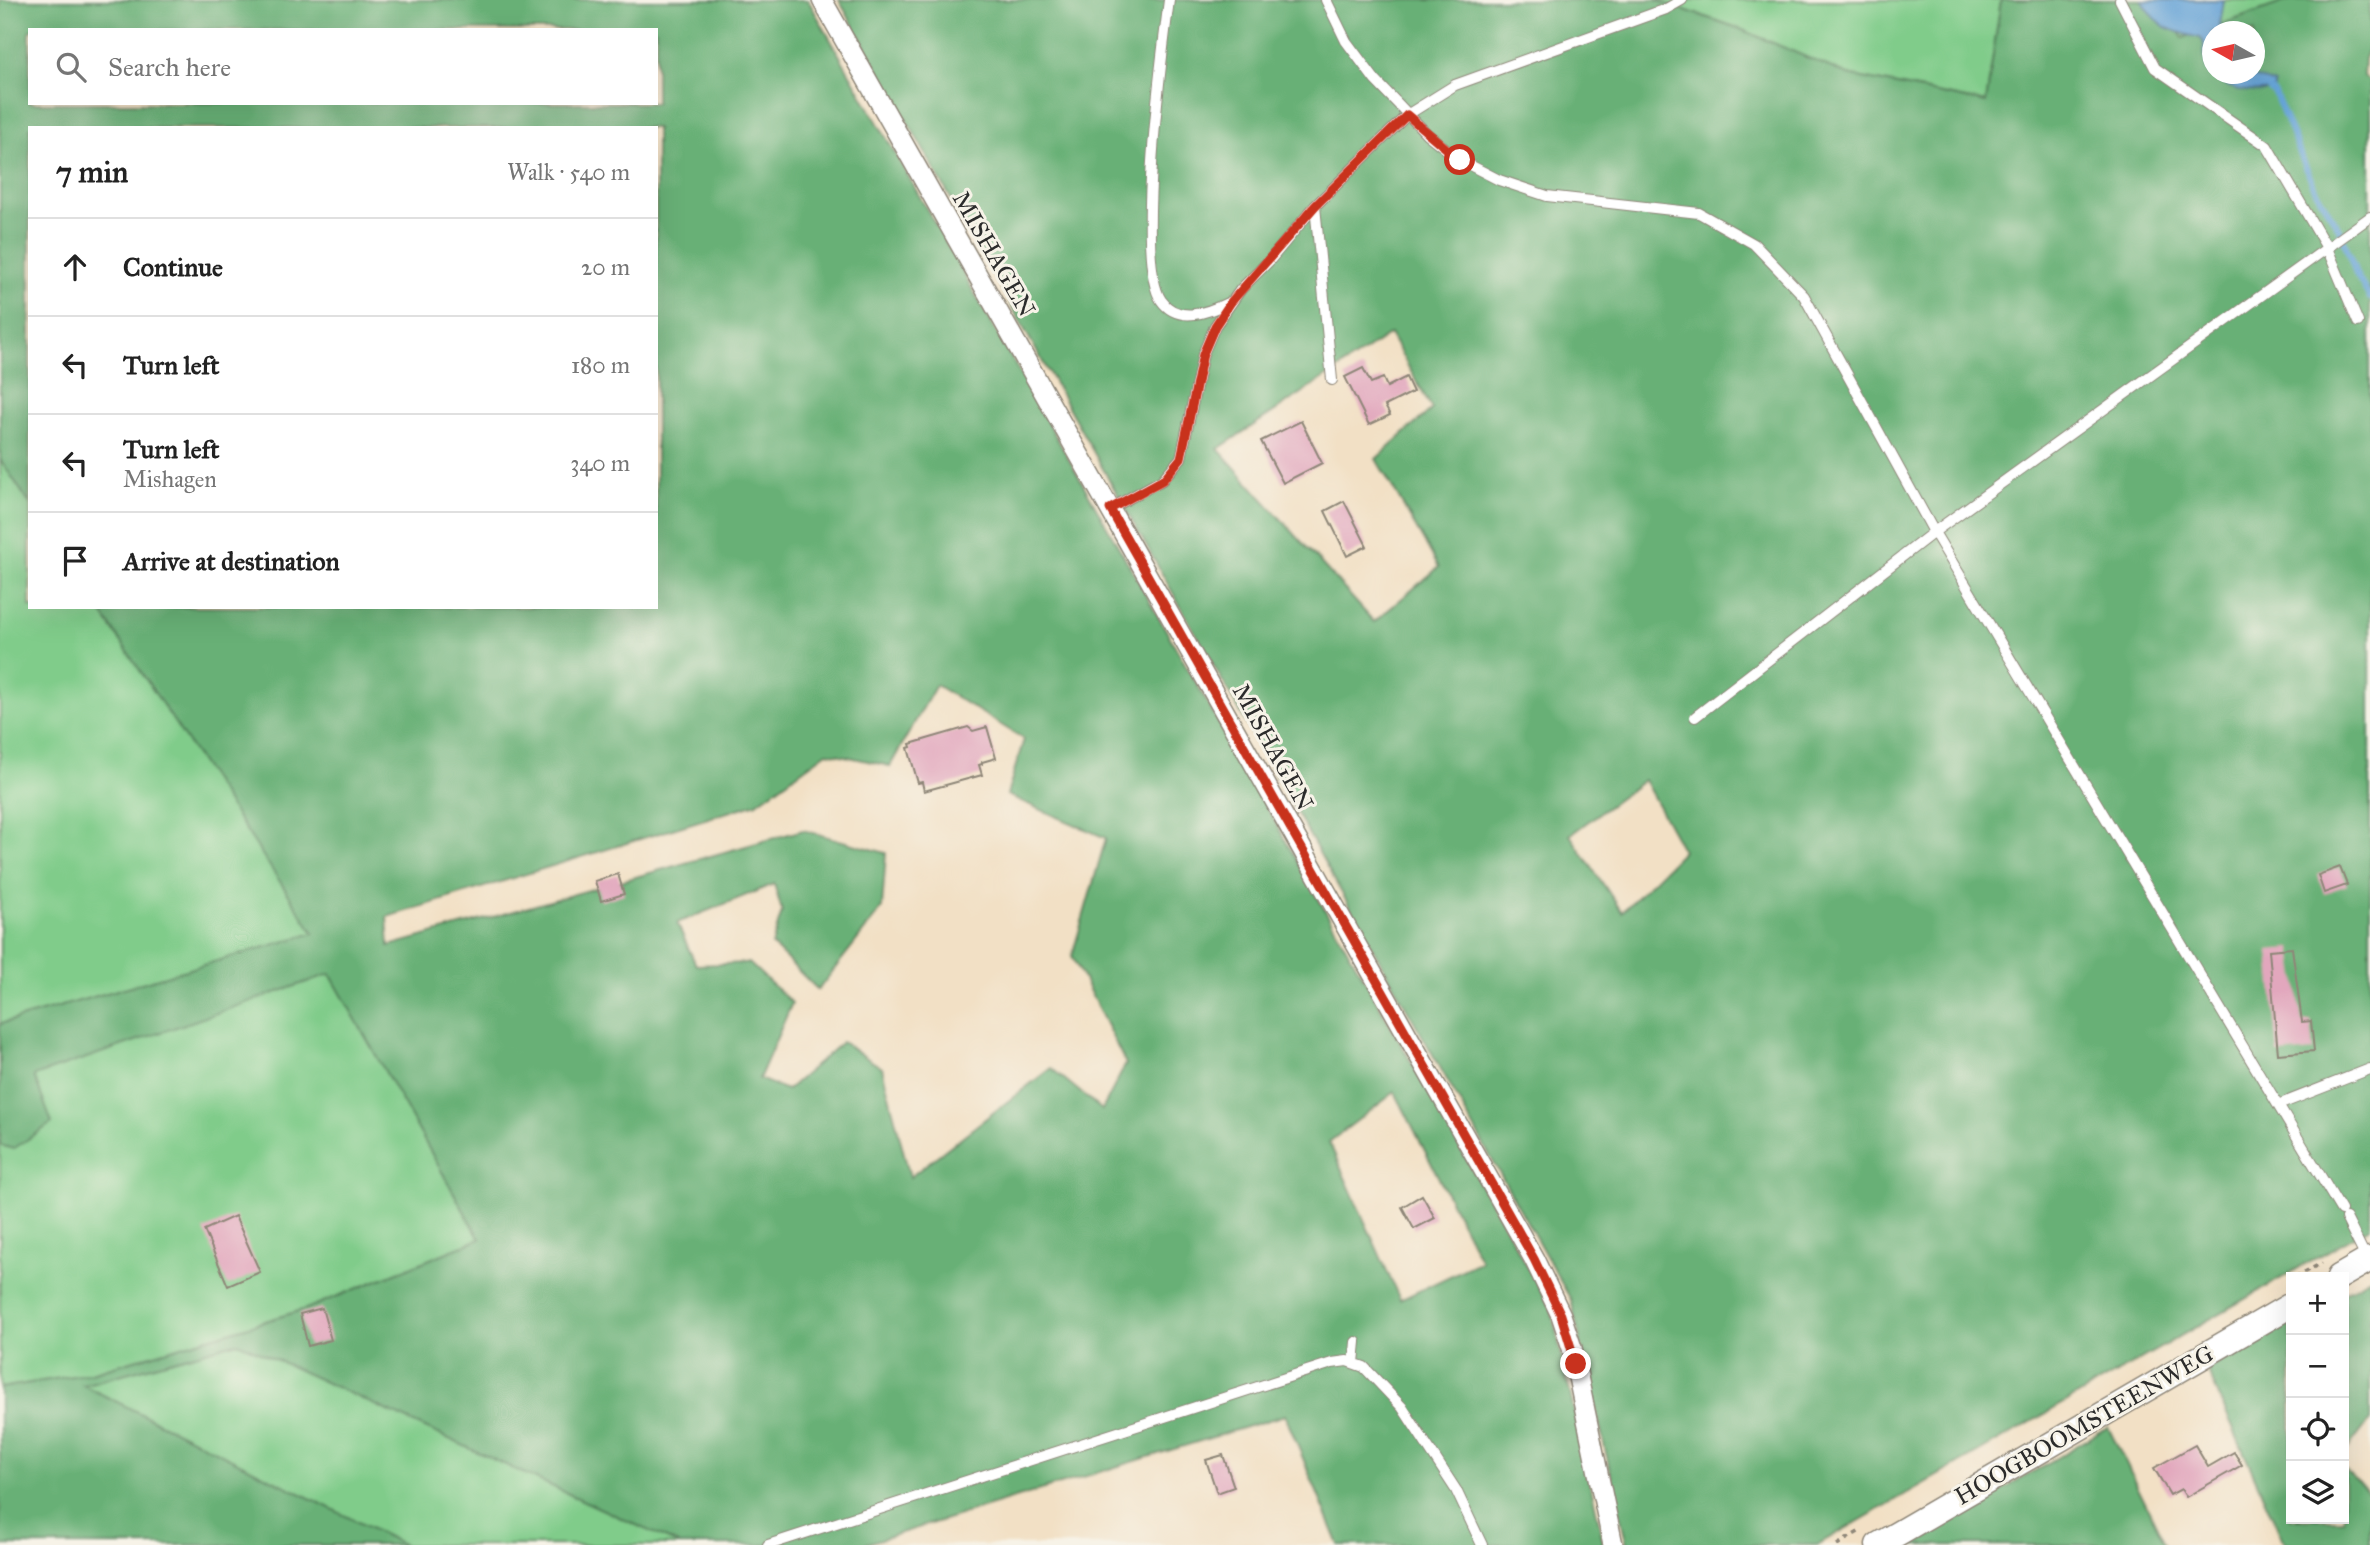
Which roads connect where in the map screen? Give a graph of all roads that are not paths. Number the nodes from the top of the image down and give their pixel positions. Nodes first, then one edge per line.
1 (822, 0) edge
2 (1169, 0) edge
3 (1326, 0) edge
4 (1682, 0) edge
5 (2120, 0) edge
6 (1407, 115) junction
7 (1315, 206) junction
8 (2370, 217) edge
9 (2327, 248) junction
10 (1231, 302) junction
11 (2358, 322) dead end
12 (1332, 380) dead end
13 (1110, 509) junction
14 (1934, 531) junction
15 (1695, 717) dead end
16 (2370, 1069) edge
17 (2278, 1105) junction
18 (2369, 1260) edge
19 (2348, 1272) edge
20 (2286, 1308) edge
21 (1356, 1342) dead end
22 (1354, 1363) junction
23 (768, 1545) edge
24 (1482, 1545) edge
25 (1613, 1545) edge
26 (1878, 1545) edge

1 - 13 street, MISHAGEN
2 - 10 lane
3 - 6 lane
4 - 6 lane
5 - 9 lane
6 - 7 lane
6 - 14 lane
7 - 10 lane
7 - 12 lane
8 - 9 lane
9 - 11 lane
9 - 14 lane
10 - 13 lane
13 - 25 street, MISHAGEN
14 - 15 lane
14 - 17 lane
16 - 17 lane
17 - 18 lane
18 - 19 street
20 - 26 street, HOOGBOOMSTEENWEG
21 - 22 lane
22 - 23 lane
22 - 24 lane

